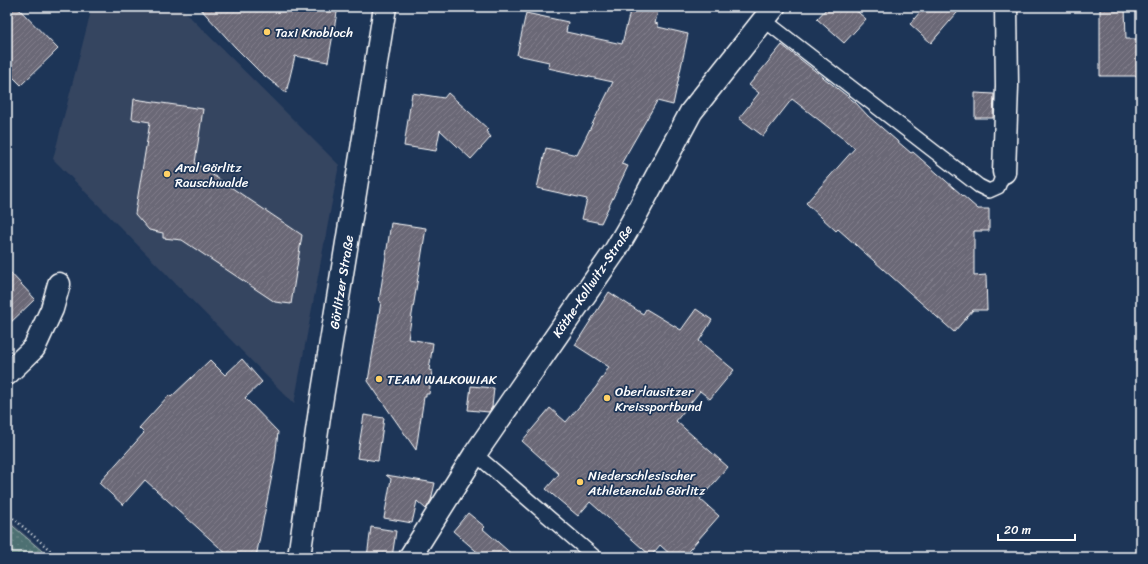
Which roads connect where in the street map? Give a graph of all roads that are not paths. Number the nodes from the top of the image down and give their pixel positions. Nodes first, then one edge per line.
1 (385, 7) edge
2 (1006, 7) edge
3 (769, 13) edge
4 (1004, 172) joint
5 (59, 284) dead end
6 (7, 374) edge
7 (475, 454) junction
8 (299, 557) edge
9 (410, 557) edge
10 (595, 557) edge

1 - 8 street, Görlitzer Straße
2 - 4 street
3 - 4 lane
3 - 7 street, Käthe-Kollwitz-Straße
5 - 6 street
7 - 9 street, Käthe-Kollwitz-Straße
7 - 10 lane

